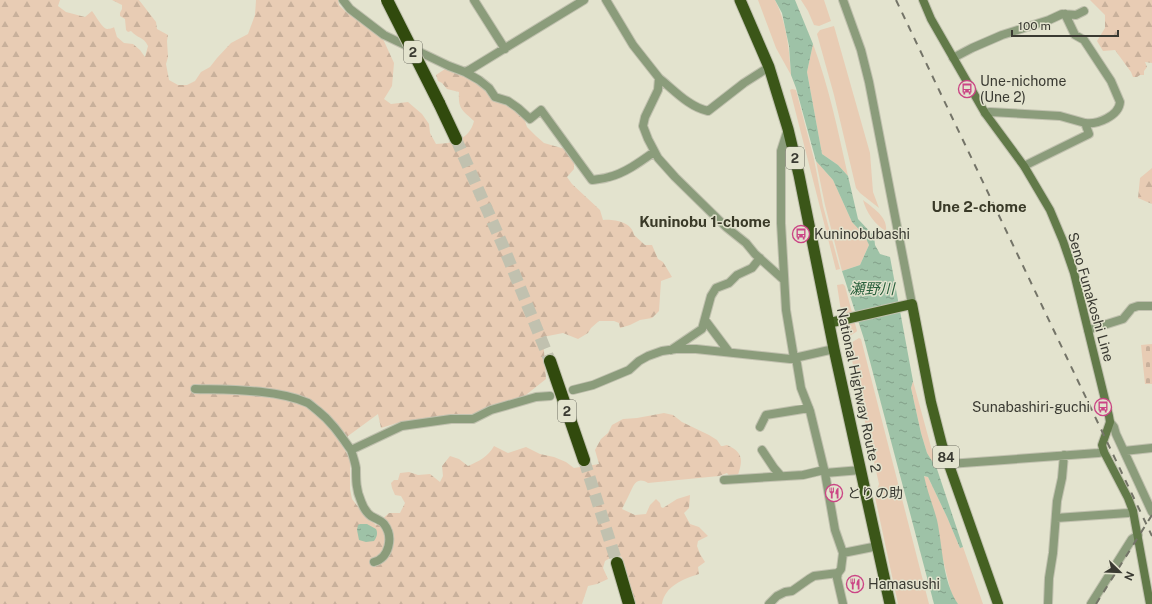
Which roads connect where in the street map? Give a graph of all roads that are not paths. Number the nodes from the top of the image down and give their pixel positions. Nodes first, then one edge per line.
1 (343, 0) edge
2 (387, 0) edge
3 (474, 0) edge
4 (584, 0) edge
5 (606, 0) edge
6 (740, 0) edge
7 (843, 0) edge
8 (922, 0) edge
9 (1084, 11) dead end
10 (1065, 14) junction
11 (505, 49) junction
12 (953, 58) junction
13 (769, 67) junction
14 (465, 72) junction
15 (659, 78) junction
16 (985, 113) junction
17 (1085, 123) junction
18 (788, 129) junction
19 (456, 139) tunnel mouth
20 (654, 152) junction
21 (1024, 166) junction
22 (760, 258) junction
23 (784, 280) junction
24 (910, 305) junction
25 (1152, 306) edge
26 (705, 320) junction
27 (829, 323) junction
28 (1088, 330) junction
29 (834, 349) junction
30 (670, 350) junction
31 (729, 352) junction
32 (795, 358) junction
33 (550, 361) tunnel mouth
34 (195, 389) dead end
35 (573, 390) dead end
36 (550, 396) dead end
37 (809, 408) junction
38 (1110, 422) junction
39 (760, 428) dead end
40 (1152, 448) edge
41 (351, 450) junction
42 (762, 450) dead end
43 (1124, 451) junction
44 (1104, 452) junction
45 (1064, 456) junction
46 (584, 460) tunnel mouth
47 (949, 464) junction
48 (861, 470) junction
49 (825, 472) junction
50 (781, 476) junction
51 (724, 480) dead end
52 (1133, 511) junction
53 (1152, 512) edge
54 (1056, 518) junction
55 (1138, 535) junction
56 (878, 546) junction
57 (843, 553) junction
58 (374, 562) dead end
59 (617, 563) tunnel mouth
60 (838, 573) junction
61 (629, 604) edge
62 (769, 604) edge
63 (843, 604) edge
64 (890, 604) edge
65 (998, 604) edge
66 (1048, 604) edge
67 (1091, 604) edge
68 (1150, 604) edge

1 - 14 street
2 - 19 highway, 2, bridge
3 - 11 street
4 - 11 street
5 - 15 street
6 - 13 highway, National Highway Route 2 / 2
7 - 24 street
8 - 12 main road, Seno Funakoshi Line
9 - 10 street
10 - 12 street
10 - 17 street
11 - 14 street
12 - 16 main road, Seno Funakoshi Line
13 - 15 street
13 - 18 highway, National Highway Route 2 / 2
14 - 20 street
15 - 20 street
16 - 17 street
16 - 21 main road, Seno Funakoshi Line
17 - 21 street
18 - 23 street
18 - 27 highway, National Highway Route 2 / 2
20 - 22 street
21 - 28 main road, Seno Funakoshi Line
22 - 23 street
22 - 26 street
23 - 32 street
24 - 27 main road
24 - 47 main road, 84
25 - 28 street
26 - 30 street
26 - 31 street
27 - 29 highway, National Highway Route 2 / 2
28 - 38 main road, Seno Funakoshi Line
29 - 32 street
29 - 48 highway, National Highway Route 2 / 2
30 - 31 street
30 - 35 street
31 - 32 street
32 - 37 street
33 - 46 highway, 2
34 - 41 street
36 - 41 street
37 - 39 street
37 - 49 street
38 - 43 street
38 - 44 main road
40 - 43 street
41 - 58 street
42 - 50 street
43 - 53 street
44 - 45 street
44 - 52 main road
45 - 47 street
45 - 54 street
47 - 65 main road, 84
48 - 49 street
48 - 56 highway, National Highway Route 2 / 2
49 - 50 street
49 - 57 street
50 - 51 street
52 - 54 street
52 - 55 main road
54 - 66 street
55 - 67 street
55 - 68 main road
56 - 57 street
56 - 64 highway, National Highway Route 2 / 2
57 - 60 street
59 - 61 highway
60 - 62 street
60 - 63 street

